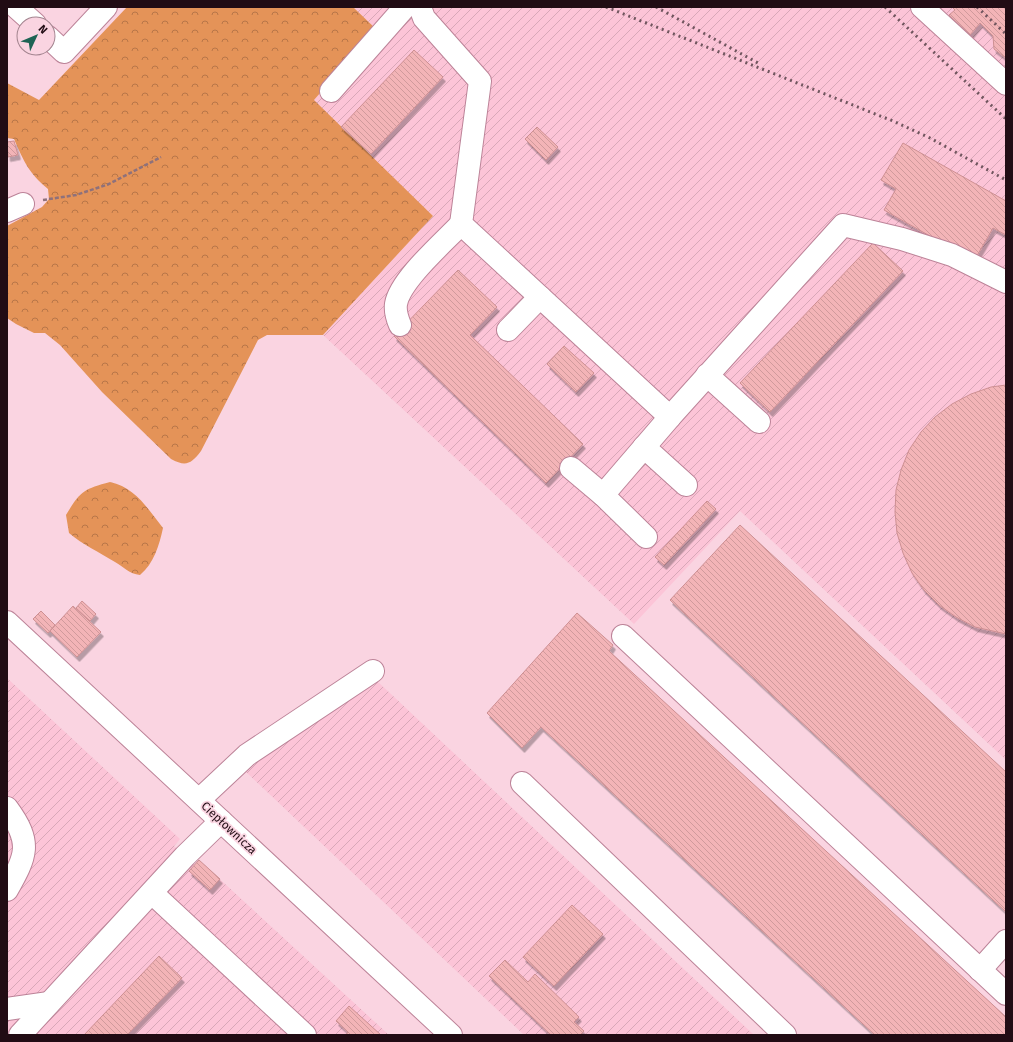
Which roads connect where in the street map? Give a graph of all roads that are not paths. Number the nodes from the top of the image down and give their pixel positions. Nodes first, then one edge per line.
1 (16, 7) edge
2 (106, 7) edge
3 (405, 7) edge
4 (420, 7) edge
5 (922, 7) edge
6 (26, 16) edge
7 (56, 44) edge
8 (1006, 84) edge
9 (331, 92) dead end
10 (461, 224) junction
11 (1006, 282) edge
12 (540, 297) junction
13 (400, 325) dead end
14 (508, 330) dead end
15 (707, 375) junction
16 (670, 417) junction
17 (759, 422) dead end
18 (644, 447) junction
19 (571, 468) dead end
20 (686, 485) dead end
21 (603, 495) junction
22 (646, 537) dead end
23 (7, 622) edge
24 (623, 636) dead end
25 (373, 671) dead end
26 (522, 783) dead end
27 (199, 800) junction
28 (7, 808) edge
29 (221, 820) junction
30 (7, 890) edge
31 (152, 893) junction
32 (1006, 941) edge
33 (980, 970) junction
34 (1006, 994) edge
35 (49, 1004) junction
36 (7, 1010) edge
37 (20, 1035) edge
38 (305, 1035) edge
39 (451, 1035) edge
40 (785, 1035) edge

1 - 6 street
2 - 7 street
3 - 9 street
4 - 10 street
5 - 8 street
10 - 12 street
10 - 13 street
11 - 15 street
12 - 14 street
12 - 16 street
15 - 16 street
15 - 17 street
16 - 18 street
18 - 20 street
18 - 21 street
19 - 21 street
21 - 22 street
23 - 27 street, Ciepłownicza
24 - 33 street
25 - 27 street
26 - 40 street
27 - 29 street, Ciepłownicza
28 - 30 street
29 - 31 street
29 - 39 street, Ciepłownicza
31 - 35 street
31 - 38 street
32 - 33 street
33 - 34 street
35 - 36 street
35 - 37 street

